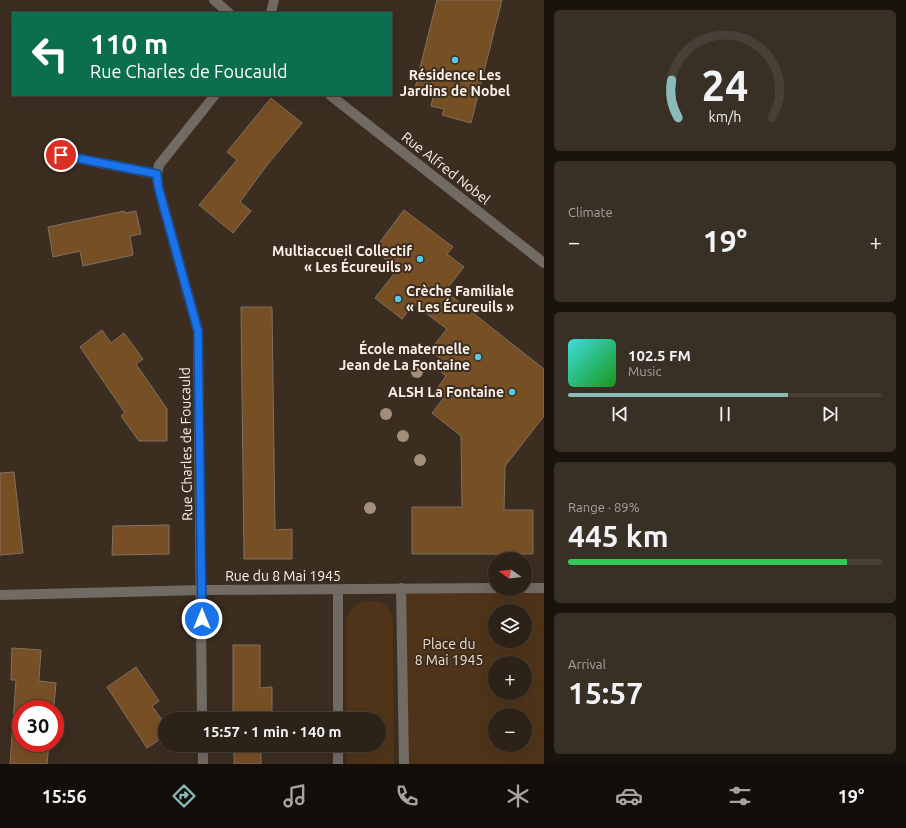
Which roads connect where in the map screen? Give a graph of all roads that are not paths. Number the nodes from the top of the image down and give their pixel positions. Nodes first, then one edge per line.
1 (214, 0) edge
2 (274, 0) edge
3 (228, 12) edge
4 (271, 12) edge
5 (214, 96) edge
6 (331, 96) edge
7 (61, 155) dead end
8 (157, 174) junction
9 (544, 263) edge
10 (401, 588) junction
11 (488, 588) edge
12 (532, 588) edge
13 (544, 588) edge
14 (202, 590) junction
15 (338, 590) junction
16 (0, 595) edge
17 (202, 712) edge
18 (338, 712) edge
19 (203, 752) edge
20 (338, 752) edge
21 (203, 764) edge
22 (338, 764) edge
23 (404, 764) edge

1 - 3 street
2 - 4 street
5 - 8 street
6 - 9 street, Rue Alfred Nobel
7 - 8 street
8 - 14 street, Rue Charles de Foucauld
10 - 11 street, Rue du 8 Mai 1945
10 - 15 street, Rue du 8 Mai 1945
10 - 23 street
12 - 13 street
14 - 15 street, Rue du 8 Mai 1945
14 - 16 street, Rue du 8 Mai 1945
14 - 17 street, Rue Charles de Foucauld
15 - 18 street
19 - 21 street
20 - 22 street

